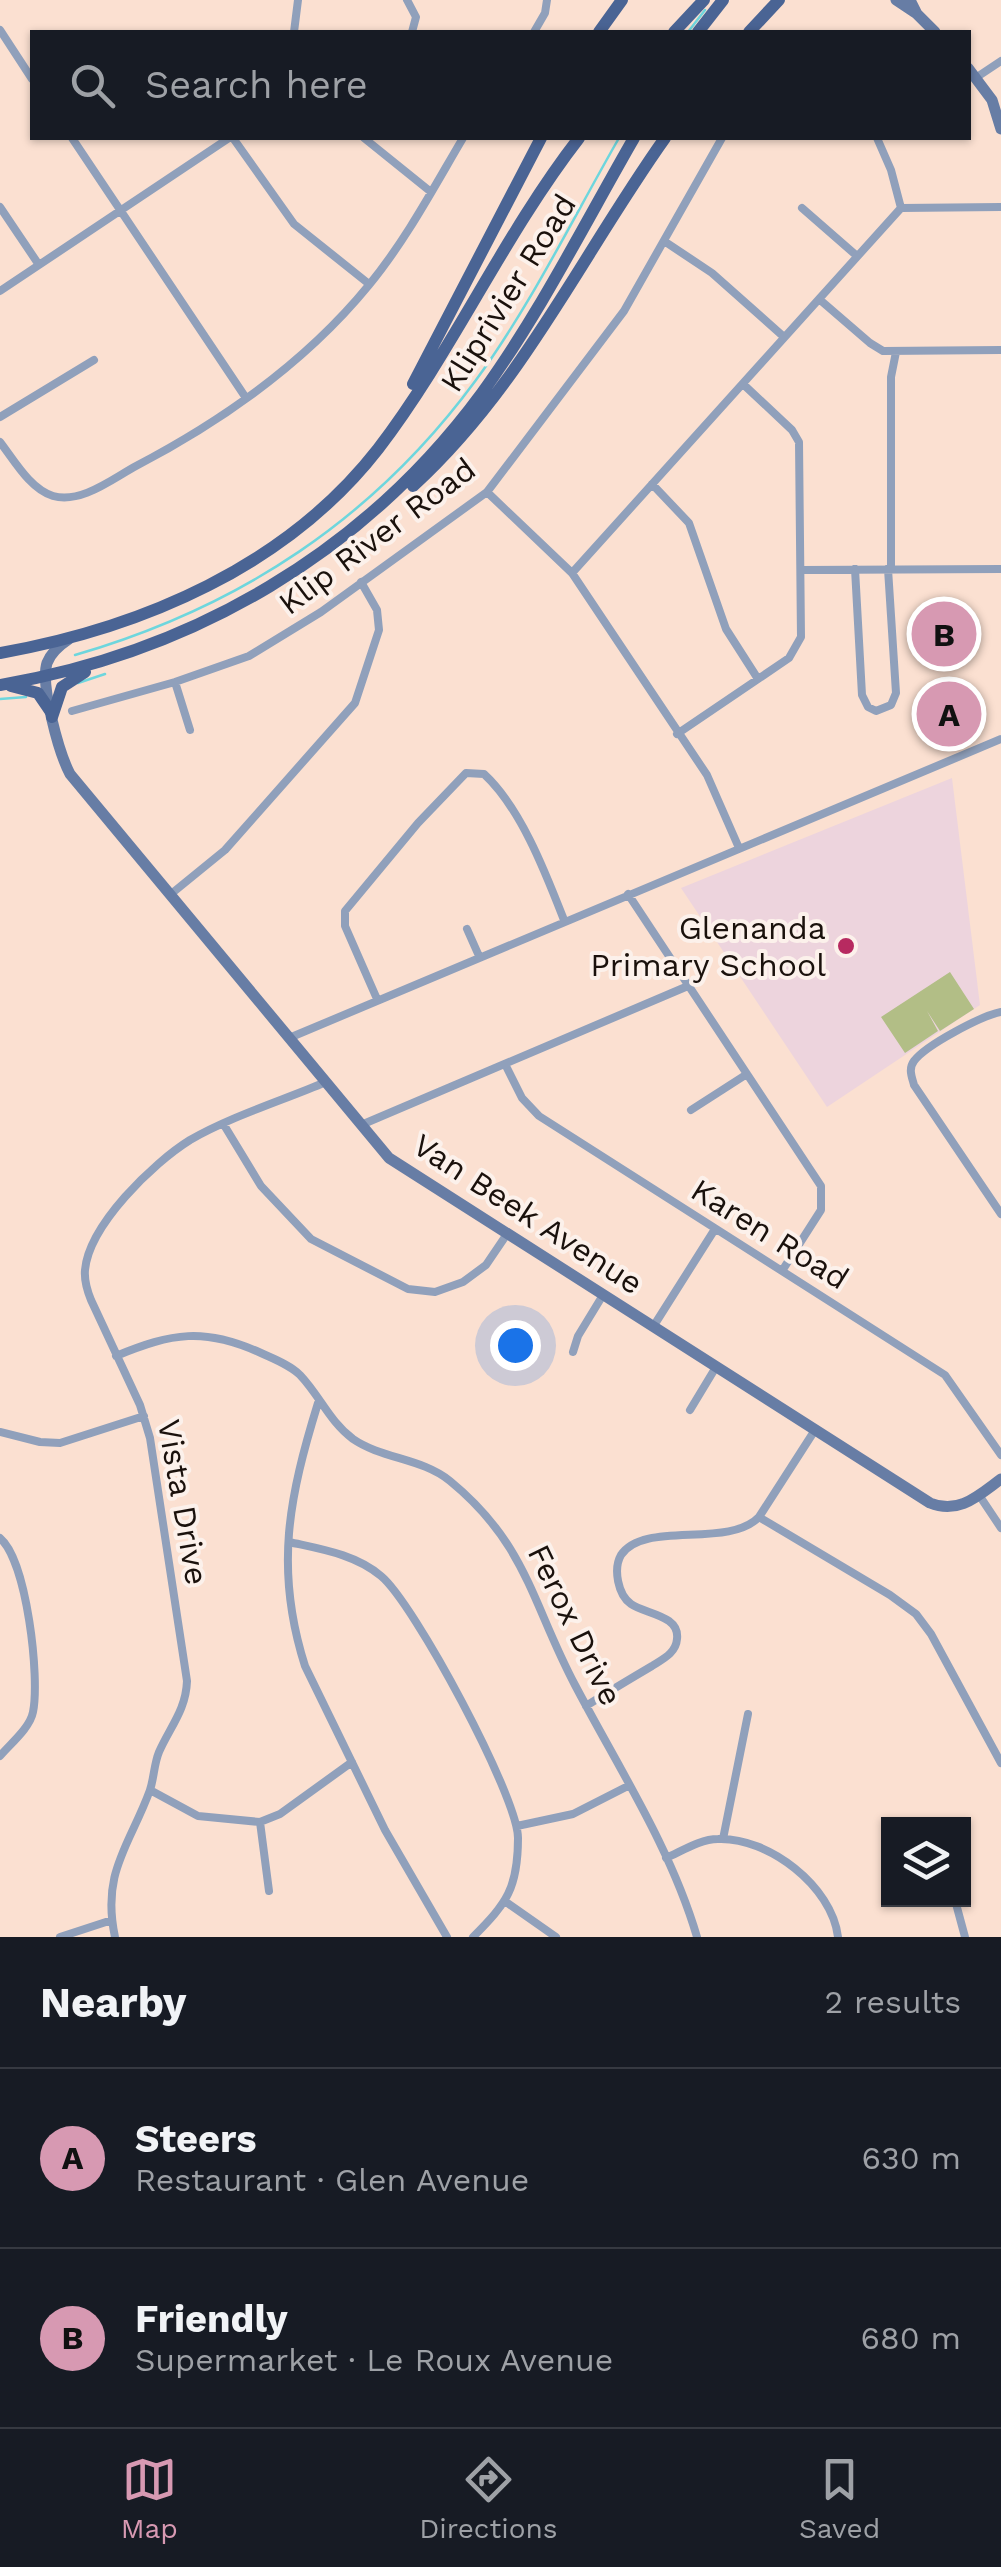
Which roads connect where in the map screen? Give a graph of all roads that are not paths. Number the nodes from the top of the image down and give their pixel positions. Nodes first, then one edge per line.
1 (298, 0) edge
2 (407, 0) edge
3 (546, 0) edge
4 (622, 0) edge
5 (704, 0) edge
6 (723, 0) edge
7 (779, 0) edge
8 (896, 0) edge
9 (913, 5) edge
10 (0, 30) edge
11 (294, 30) edge
12 (412, 30) edge
13 (535, 30) edge
14 (600, 30) edge
15 (676, 30) edge
16 (700, 30) edge
17 (751, 30) edge
18 (933, 30) edge
19 (1001, 62) edge
20 (972, 72) edge
21 (30, 76) edge
22 (1001, 129) edge
23 (73, 140) edge
24 (228, 140) edge
25 (232, 140) edge
26 (366, 140) edge
27 (463, 140) edge
28 (540, 140) edge
29 (578, 140) edge
30 (633, 140) edge
31 (664, 140) edge
32 (721, 140) edge
33 (879, 140) edge
34 (431, 192) junction
35 (0, 207) edge
36 (1001, 207) edge
37 (802, 208) dead end
38 (901, 208) junction
39 (120, 211) junction
40 (664, 241) junction
41 (857, 256) junction
42 (39, 265) junction
43 (369, 284) junction
44 (0, 291) edge
45 (819, 298) junction
46 (784, 336) junction
47 (1001, 350) edge
48 (896, 352) junction
49 (94, 360) dead end
50 (742, 384) junction
51 (246, 398) junction
52 (0, 418) edge
53 (395, 422) junction
54 (0, 442) edge
55 (652, 484) junction
56 (487, 492) junction
57 (374, 512) junction
58 (1001, 569) edge
59 (802, 570) junction
60 (854, 570) junction
61 (889, 570) junction
62 (572, 572) junction
63 (361, 582) junction
64 (68, 638) junction
65 (0, 653) edge
66 (114, 657) junction
67 (46, 676) junction
68 (758, 679) junction
69 (176, 682) junction
70 (2, 685) edge
71 (72, 711) dead end
72 (52, 715) junction
73 (190, 730) dead end
74 (678, 734) junction
75 (1001, 739) edge
76 (738, 848) junction
77 (171, 894) junction
78 (628, 894) junction
79 (564, 920) junction
80 (467, 929) dead end
81 (479, 956) junction
82 (688, 986) junction
83 (377, 999) junction
84 (1001, 1012) edge
85 (289, 1038) junction
86 (505, 1064) junction
87 (747, 1074) junction
88 (326, 1082) junction
89 (692, 1110) dead end
90 (224, 1125) junction
91 (361, 1125) junction
92 (1001, 1214) edge
93 (715, 1229) junction
94 (507, 1234) junction
95 (782, 1271) junction
96 (602, 1295) junction
97 (653, 1327) junction
98 (573, 1352) dead end
99 (116, 1356) junction
100 (716, 1367) junction
101 (318, 1402) junction
102 (690, 1410) dead end
103 (144, 1416) junction
104 (815, 1430) junction
105 (0, 1432) edge
106 (1001, 1455) edge
107 (1001, 1478) edge
108 (980, 1494) junction
109 (758, 1517) junction
110 (1001, 1528) edge
111 (0, 1538) edge
112 (288, 1542) junction
113 (586, 1706) junction
114 (748, 1714) dead end
115 (0, 1756) edge
116 (352, 1762) junction
117 (1001, 1763) edge
118 (628, 1786) junction
119 (150, 1790) junction
120 (260, 1822) junction
121 (517, 1826) junction
122 (724, 1839) junction
123 (666, 1858) junction
124 (269, 1891) dead end
125 (506, 1902) junction
126 (957, 1907) edge
127 (112, 1920) junction
128 (60, 1937) edge
129 (115, 1937) edge
130 (447, 1937) edge
131 (473, 1937) edge
132 (556, 1937) edge
133 (697, 1937) edge
134 (838, 1937) edge
135 (965, 1937) edge

1 - 11 street
2 - 12 street
3 - 13 street
4 - 14 main road
5 - 15 main road
6 - 16 main road
7 - 17 main road
8 - 9 street
9 - 18 street
10 - 21 street
19 - 20 street
20 - 22 street
23 - 39 street
24 - 39 street
25 - 43 street
26 - 34 street
27 - 34 street
28 - 53 main road
29 - 53 main road, Kliprivier Road
30 - 57 main road, Kliprivier Road
31 - 57 main road
32 - 40 street, Klip River Road
33 - 38 street
34 - 43 street
35 - 42 street
36 - 38 street
37 - 41 street
38 - 41 street
39 - 42 street
39 - 51 street
40 - 46 street
40 - 56 street, Klip River Road
41 - 45 street
42 - 44 street
43 - 51 street
45 - 46 street
45 - 48 street
46 - 50 street
47 - 48 street
48 - 61 street
49 - 52 street
50 - 55 street
50 - 59 street
51 - 54 street
53 - 64 main road, Kliprivier Road
55 - 62 street
55 - 68 street
56 - 62 street
56 - 63 street, Klip River Road
57 - 66 main road, Kliprivier Road
58 - 61 street
59 - 60 street
59 - 68 street
60 - 61 street
60 - 61 street
62 - 74 street
63 - 69 street, Klip River Road
63 - 77 street
64 - 65 main road, Kliprivier Road
64 - 67 street
66 - 67 main road
66 - 72 main road
67 - 70 main road
67 - 72 street, Van Beek Avenue
68 - 74 street
69 - 71 street, Klip River Road
69 - 73 street
70 - 72 main road
72 - 77 street, Van Beek Avenue
74 - 76 street
75 - 76 street
76 - 78 street
77 - 85 street, Van Beek Avenue
78 - 79 street
78 - 82 street
79 - 81 street
79 - 83 street
80 - 81 street
81 - 83 street
82 - 86 street
82 - 87 street
83 - 85 street
84 - 92 street
85 - 88 street, Van Beek Avenue
86 - 91 street
86 - 93 street, Karen Road
87 - 89 street
87 - 95 street
88 - 90 street, Vista Drive
88 - 91 street, Van Beek Avenue
90 - 94 street
90 - 99 street, Vista Drive
91 - 94 street, Van Beek Avenue
93 - 95 street, Karen Road
93 - 97 street
94 - 96 street, Van Beek Avenue
95 - 106 street, Karen Road
96 - 97 street, Van Beek Avenue
96 - 98 street
97 - 100 street, Van Beek Avenue
99 - 101 street, Ferox Drive
99 - 103 street, Vista Drive
100 - 102 street
100 - 104 street, Van Beek Avenue
101 - 112 street
101 - 113 street, Ferox Drive
103 - 105 street
103 - 119 street, Vista Drive
104 - 108 street, Van Beek Avenue
104 - 109 street
107 - 108 street
108 - 110 street
109 - 113 street
109 - 117 street
111 - 115 street
112 - 116 street
112 - 121 street
113 - 118 street, Ferox Drive
114 - 122 street
116 - 120 street
116 - 130 street
118 - 121 street
118 - 123 street, Ferox Drive
119 - 120 street
119 - 127 street, Vista Drive
120 - 124 street
121 - 125 street
122 - 123 street
122 - 134 street
123 - 133 street, Ferox Drive
125 - 131 street
125 - 132 street
126 - 135 street
127 - 128 street
127 - 129 street, Vista Drive

